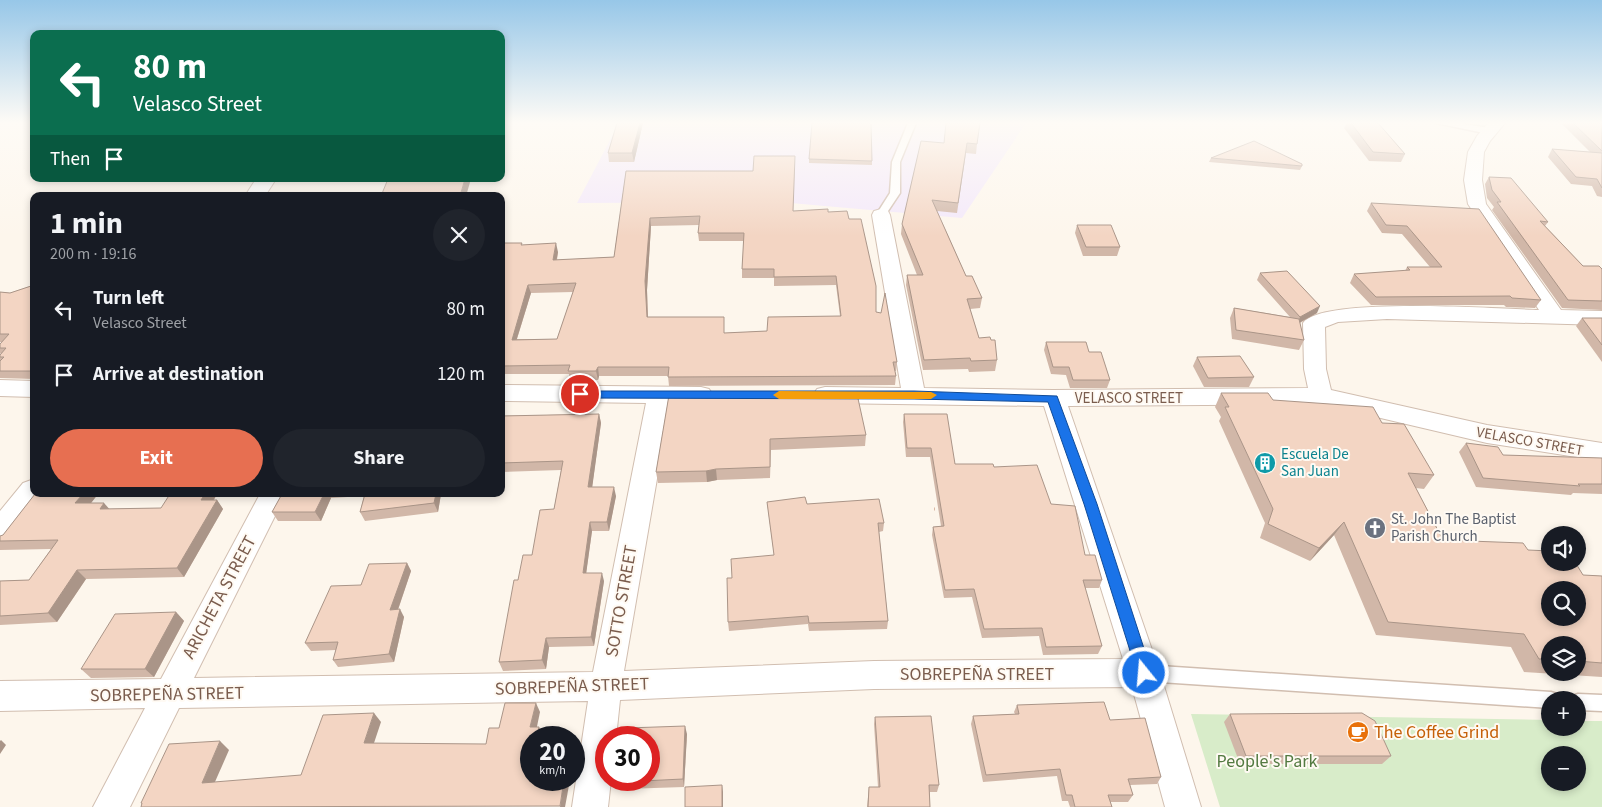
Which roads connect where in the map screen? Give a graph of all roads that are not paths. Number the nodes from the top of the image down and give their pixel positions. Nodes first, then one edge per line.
1 (897, 161) edge
2 (1475, 161) edge
3 (881, 215) joint
4 (1555, 317) junction
5 (1602, 318) edge
6 (0, 388) edge
7 (30, 389) edge
8 (505, 393) edge
9 (718, 395) edge
10 (806, 395) edge
11 (914, 395) junction
12 (660, 396) junction
13 (1321, 396) junction
14 (1053, 398) junction
15 (1602, 452) edge
16 (30, 496) edge
17 (271, 497) edge
18 (0, 534) edge
19 (1144, 673) junction
20 (606, 686) junction
21 (168, 695) junction
22 (0, 696) edge
23 (1541, 699) edge
24 (1586, 702) edge
25 (1602, 703) edge
26 (111, 807) edge
27 (590, 807) edge
28 (1183, 807) edge

1 - 3 lane
2 - 4 street
3 - 11 street
4 - 5 street
4 - 13 street
6 - 7 street
8 - 12 street
9 - 12 street
10 - 11 street, VELASCO STREET
11 - 14 street, VELASCO STREET
12 - 20 street, SOTTO STREET
13 - 14 street, VELASCO STREET
13 - 15 street, VELASCO STREET
14 - 19 street
16 - 18 street
17 - 21 street, ARICHETA STREET
19 - 20 street, SOBREPEÑA STREET
19 - 23 lane
19 - 28 street
20 - 21 street, SOBREPEÑA STREET
20 - 27 street, SOTTO STREET
21 - 22 street, SOBREPEÑA STREET
21 - 26 street, ARICHETA STREET
24 - 25 lane

